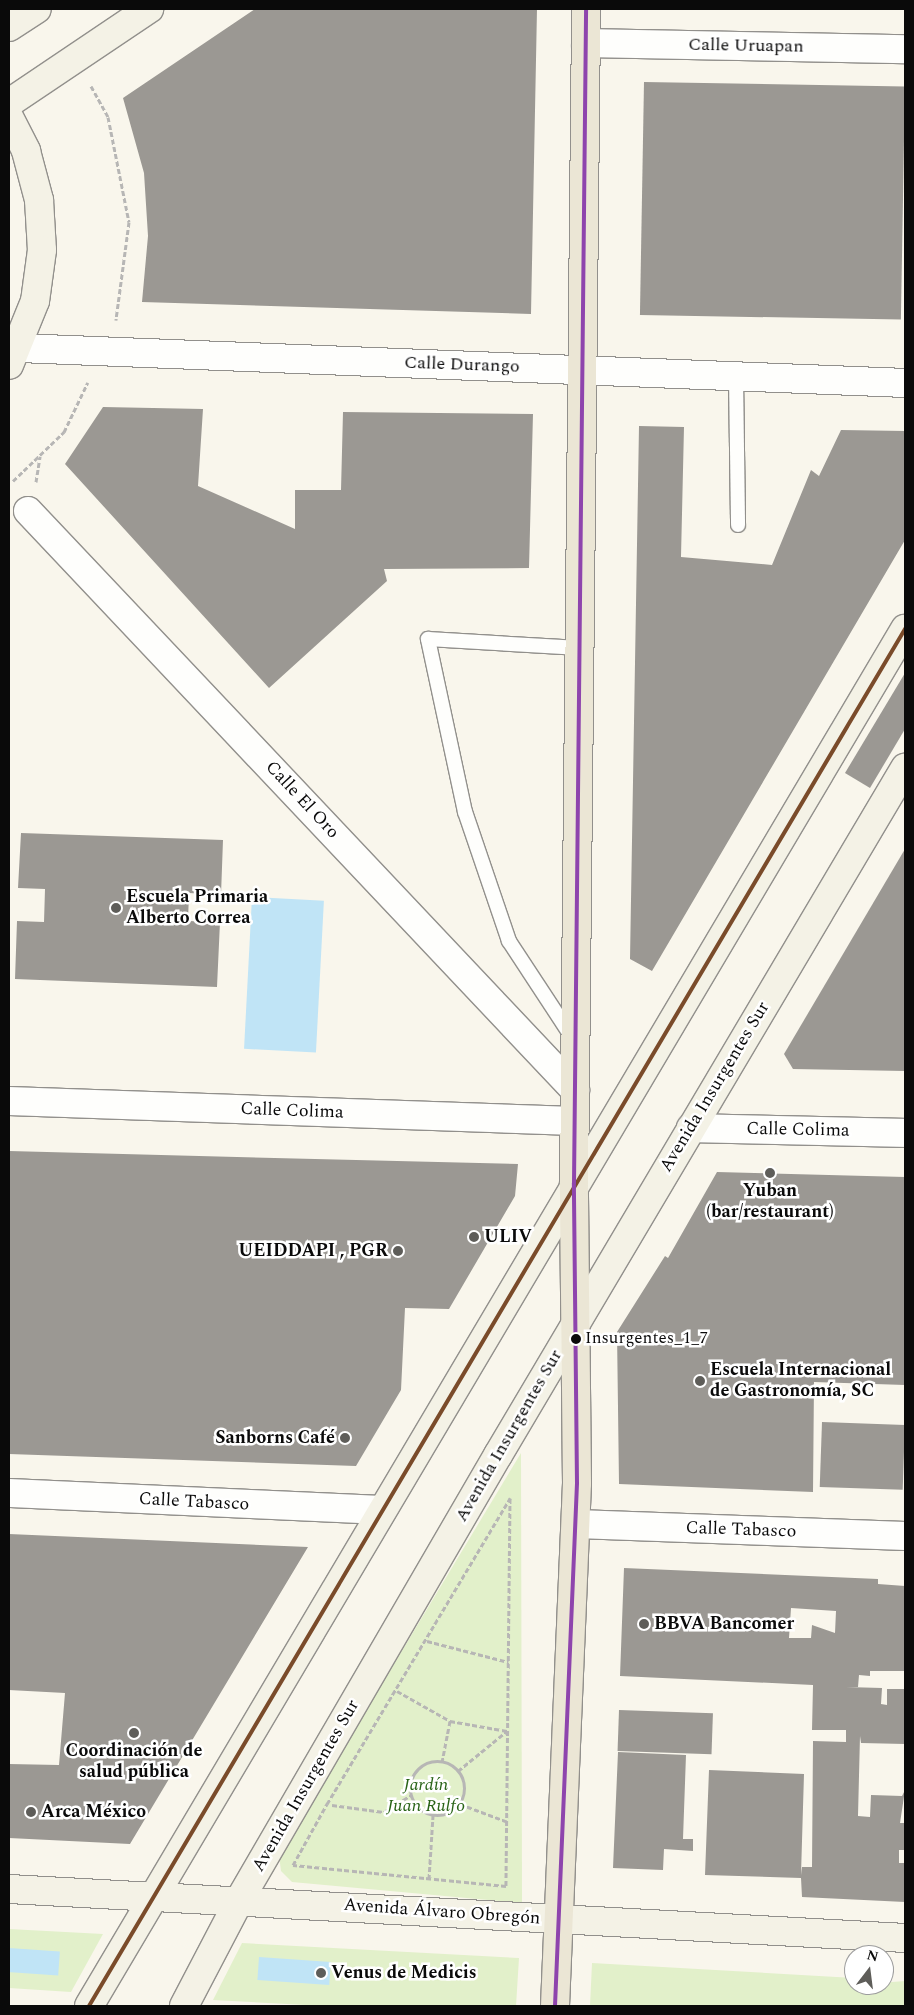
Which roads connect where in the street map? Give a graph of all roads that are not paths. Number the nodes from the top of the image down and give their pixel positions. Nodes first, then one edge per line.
1 (36, 9) edge
2 (149, 9) edge
3 (586, 9) edge
4 (9, 27) edge
5 (586, 43) junction
6 (905, 49) edge
7 (9, 103) edge
8 (9, 117) edge
9 (14, 356) edge
10 (583, 370) junction
11 (736, 376) junction
12 (905, 383) edge
13 (28, 511) dead end
14 (738, 525) dead end
15 (905, 629) edge
16 (580, 648) junction
17 (905, 768) edge
18 (575, 1042) junction
19 (575, 1090) junction
20 (9, 1101) edge
21 (575, 1121) junction
22 (691, 1128) junction
23 (905, 1133) edge
24 (574, 1183) junction
25 (576, 1322) junction
26 (9, 1493) edge
27 (379, 1510) junction
28 (577, 1524) junction
29 (905, 1536) edge
30 (9, 1889) edge
31 (150, 1896) junction
32 (240, 1900) junction
33 (557, 1919) junction
34 (905, 1938) edge
35 (88, 2006) edge
36 (184, 2006) edge
37 (555, 2006) edge

1 - 4 main road
2 - 7 main road
3 - 5 main road
5 - 6 street, Calle Uruapan
5 - 10 main road
8 - 9 main road
9 - 10 street, Calle Durango
10 - 11 street, Calle Durango
10 - 16 main road
11 - 12 street, Calle Durango
11 - 14 lane
13 - 19 street, Calle El Oro
15 - 24 main road
16 - 18 main road
16 - 18 lane
17 - 22 main road, Avenida Insurgentes Sur
18 - 19 main road
19 - 21 main road
20 - 21 street, Calle Colima
21 - 24 main road
22 - 23 street, Calle Colima
22 - 25 main road, Avenida Insurgentes Sur
24 - 25 main road
24 - 27 main road
25 - 28 main road
25 - 32 main road, Avenida Insurgentes Sur
26 - 27 street, Calle Tabasco
27 - 31 main road
28 - 29 street, Calle Tabasco
28 - 33 main road
30 - 31 main road, Avenida Álvaro Obregón
31 - 32 main road, Avenida Álvaro Obregón
31 - 35 main road
32 - 33 main road, Avenida Álvaro Obregón
32 - 36 main road, Avenida Insurgentes Sur
33 - 34 main road, Avenida Álvaro Obregón
33 - 37 main road

